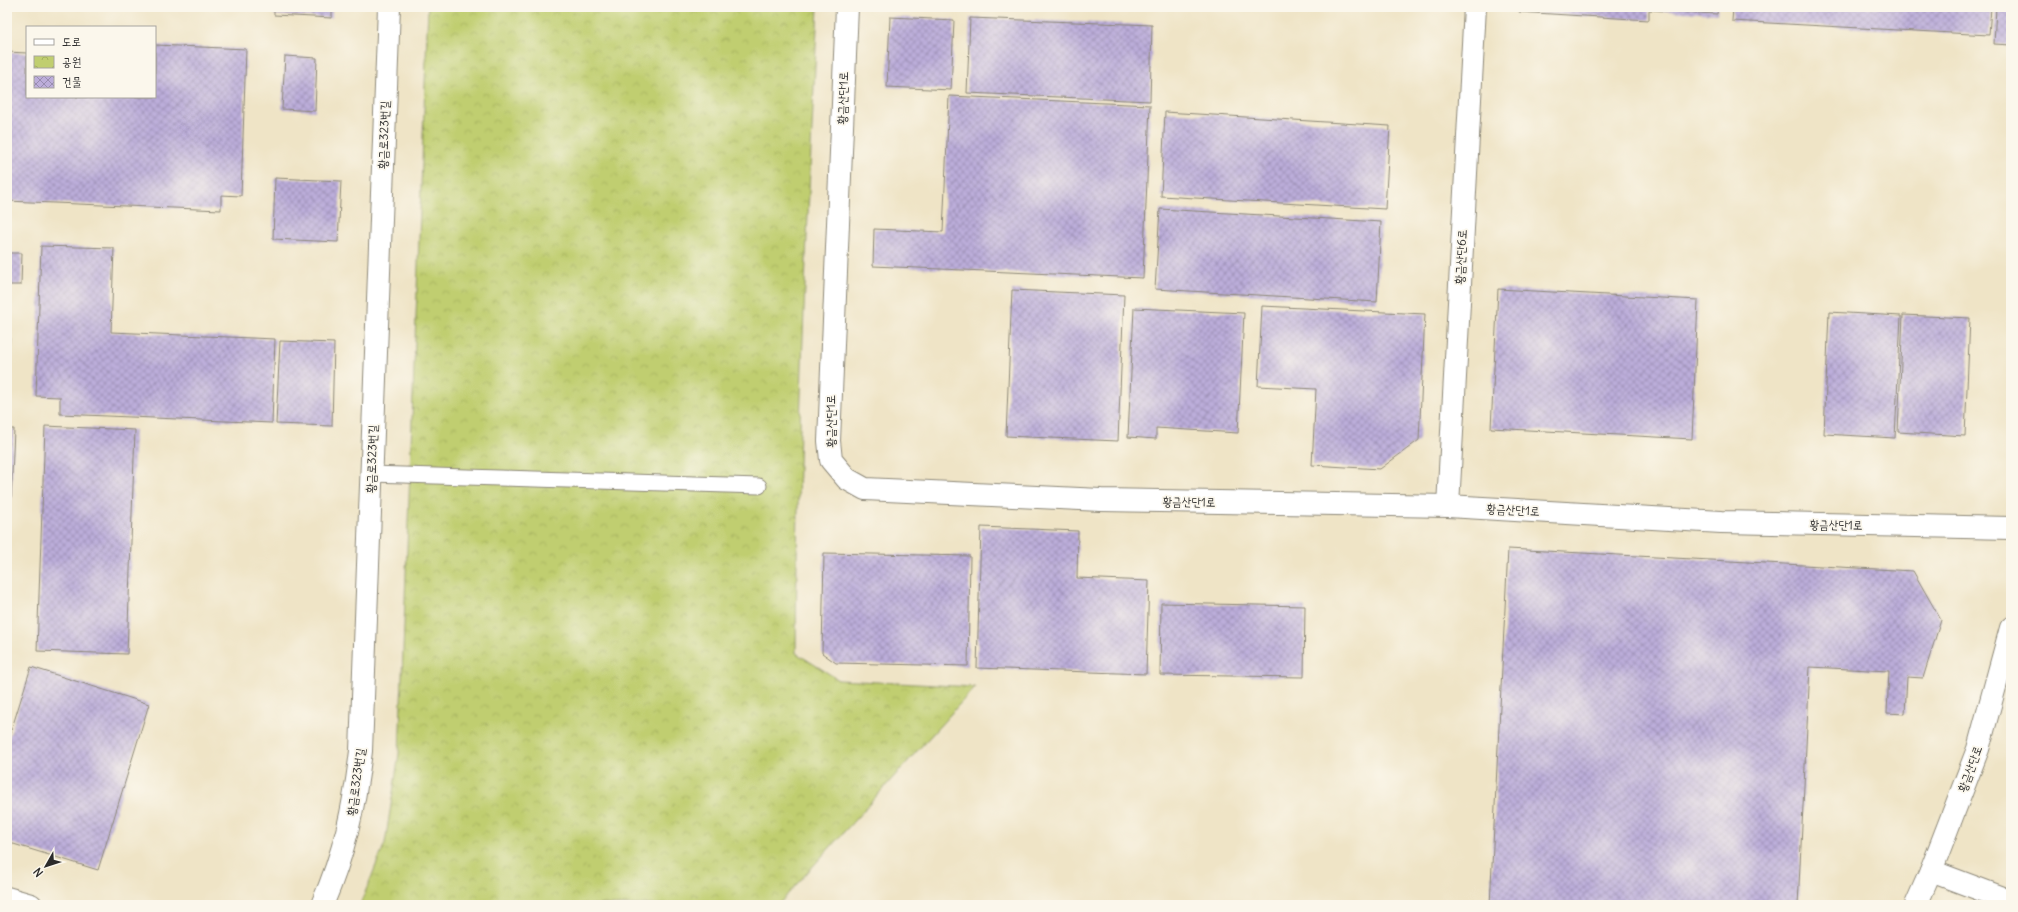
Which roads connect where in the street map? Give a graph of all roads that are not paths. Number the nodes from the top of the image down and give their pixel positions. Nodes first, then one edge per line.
1 (389, 7) edge
2 (847, 7) edge
3 (1475, 7) edge
4 (371, 474) junction
5 (759, 486) dead end
6 (1448, 506) junction
7 (2011, 528) edge
8 (2011, 628) edge
9 (1931, 871) junction
10 (7, 898) edge
11 (2011, 901) edge
12 (31, 905) edge
13 (322, 905) edge
14 (1916, 905) edge

1 - 4 street, 황금로323번길
2 - 6 street, 황금산단1로
3 - 6 street, 황금산단6로
4 - 5 lane
4 - 13 street, 황금로323번길
6 - 7 street, 황금산단1로
8 - 9 street, 황금산단로
9 - 11 street
9 - 14 street, 황금산단로
10 - 12 street

